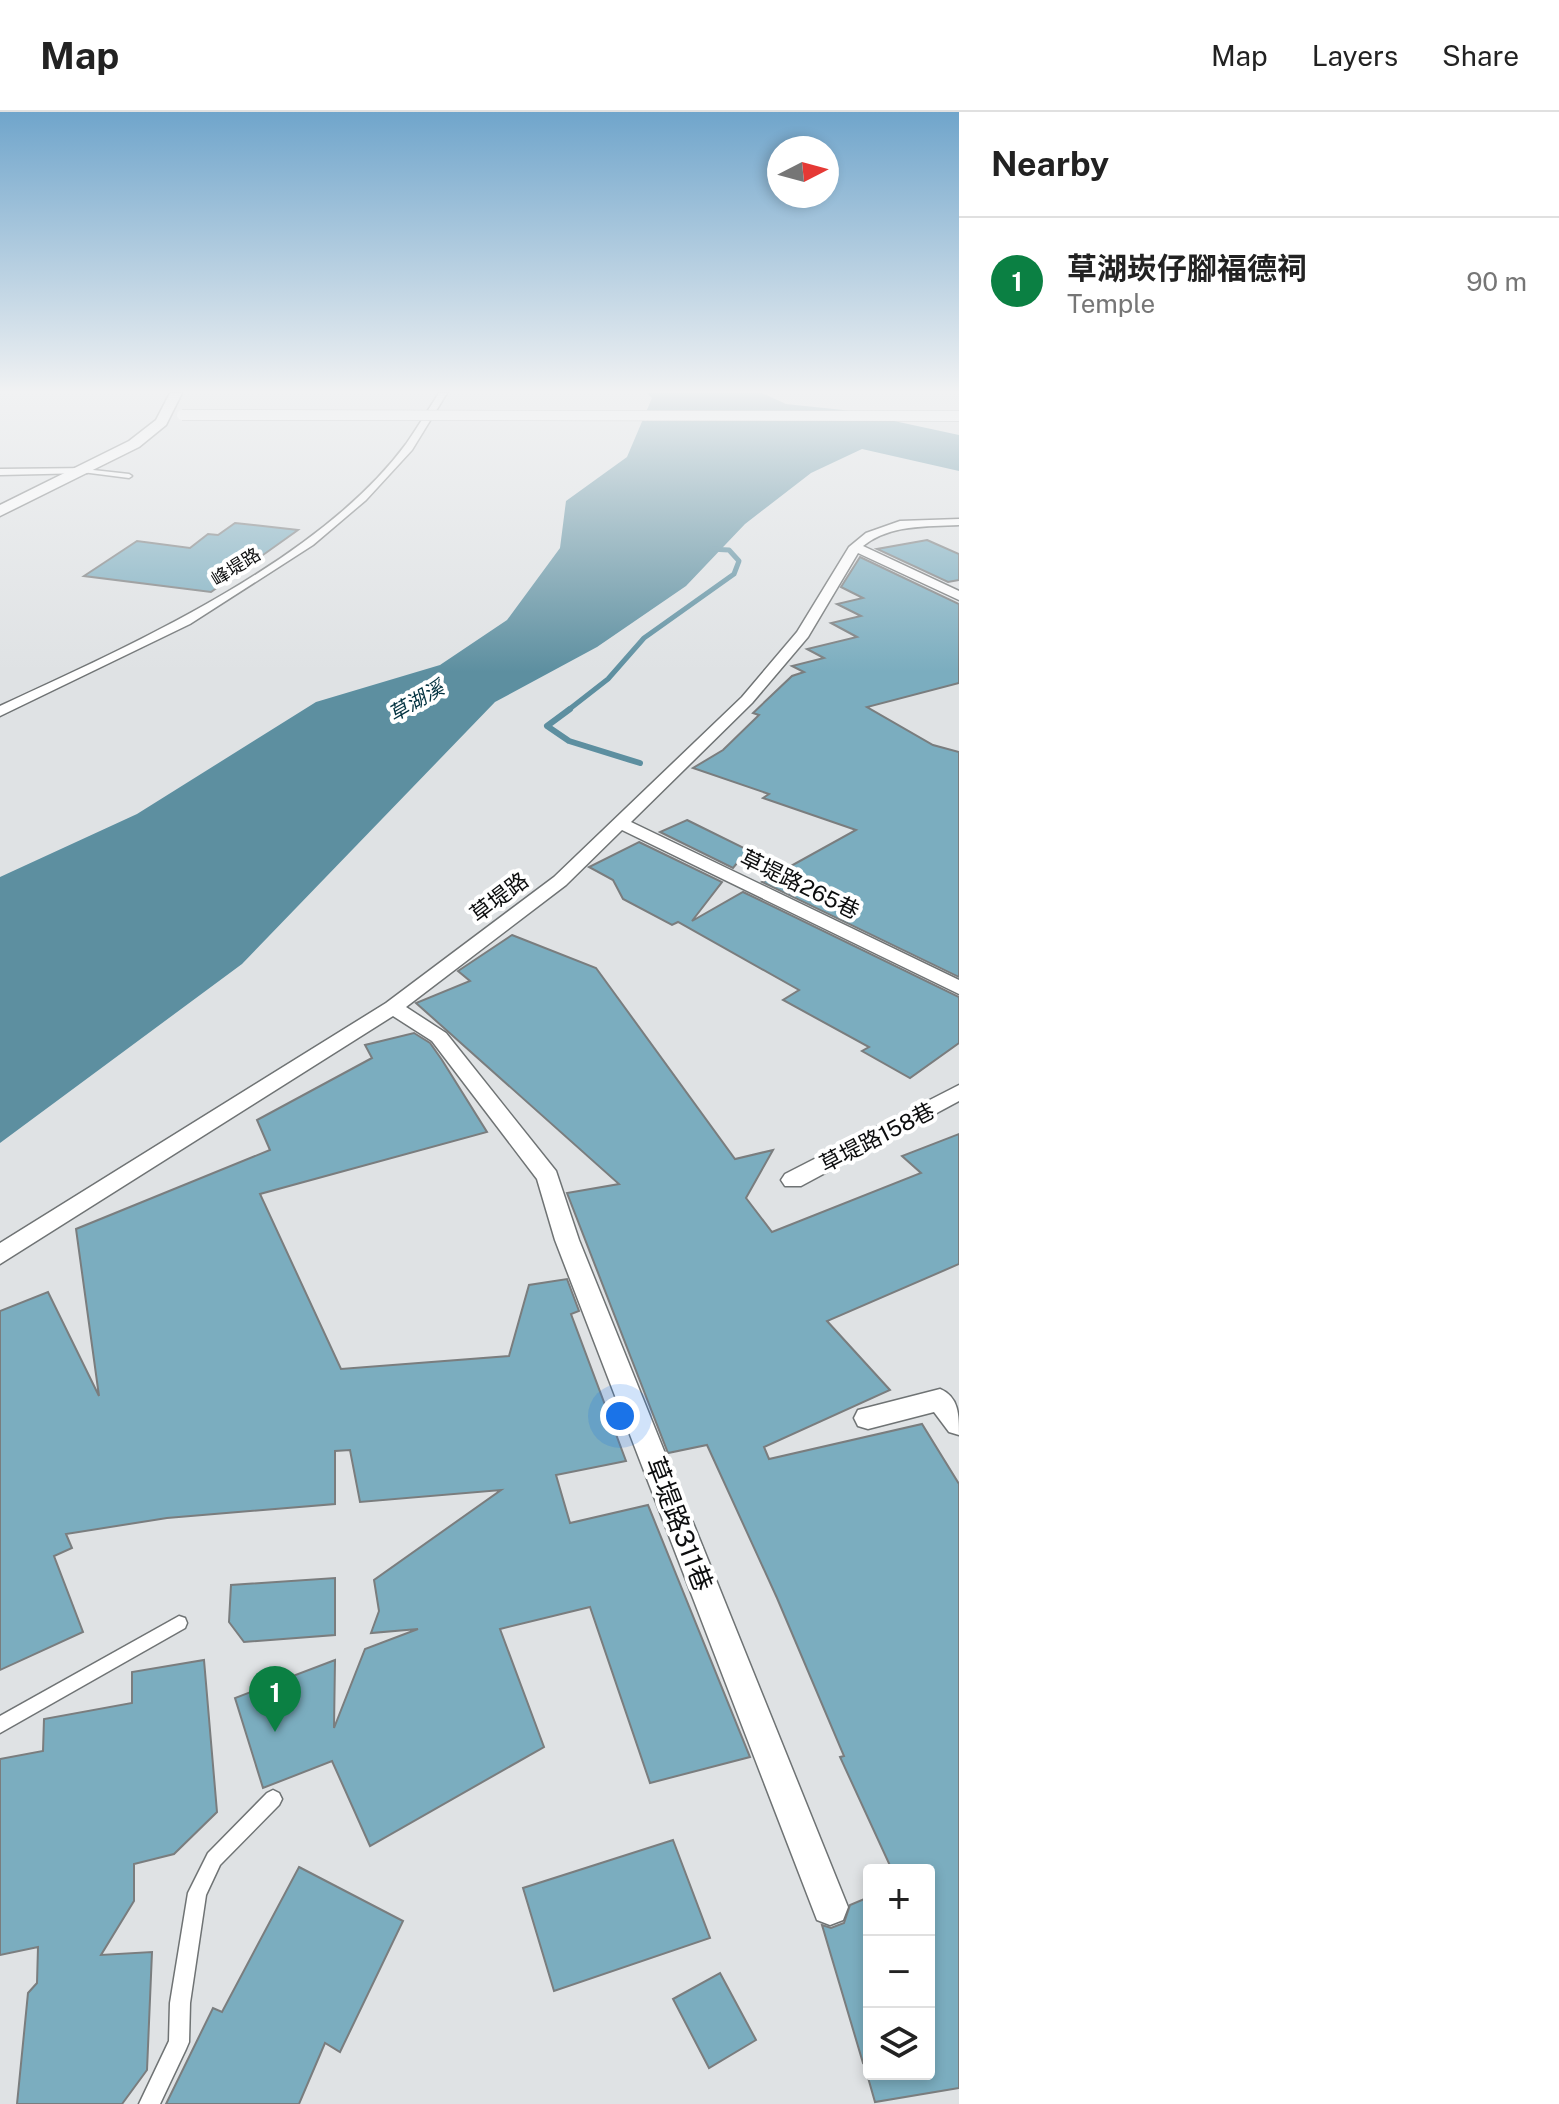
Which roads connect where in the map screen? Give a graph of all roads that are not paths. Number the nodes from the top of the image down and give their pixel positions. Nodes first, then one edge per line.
1 (52, 486) edge
2 (372, 486) edge
3 (0, 511) edge
4 (959, 522) edge
5 (855, 547) junction
6 (959, 596) edge
7 (0, 712) edge
8 (620, 823) junction
9 (959, 988) edge
10 (393, 1007) junction
11 (959, 1092) edge
12 (793, 1180) dead end
13 (0, 1255) edge
14 (868, 1418) dead end
15 (959, 1424) edge
16 (179, 1623) dead end
17 (0, 1725) edge
18 (273, 1799) dead end
19 (830, 1907) dead end
20 (149, 2104) edge

1 - 3 street
2 - 7 street, 峰堤路
4 - 5 street, 草堤路
5 - 6 street
5 - 8 street, 草堤路
8 - 9 street, 草堤路265巷
8 - 10 street, 草堤路
10 - 13 street, 草堤路
10 - 19 street, 草堤路311巷
11 - 12 street, 草堤路158巷
14 - 15 street
16 - 17 lane
18 - 20 lane

